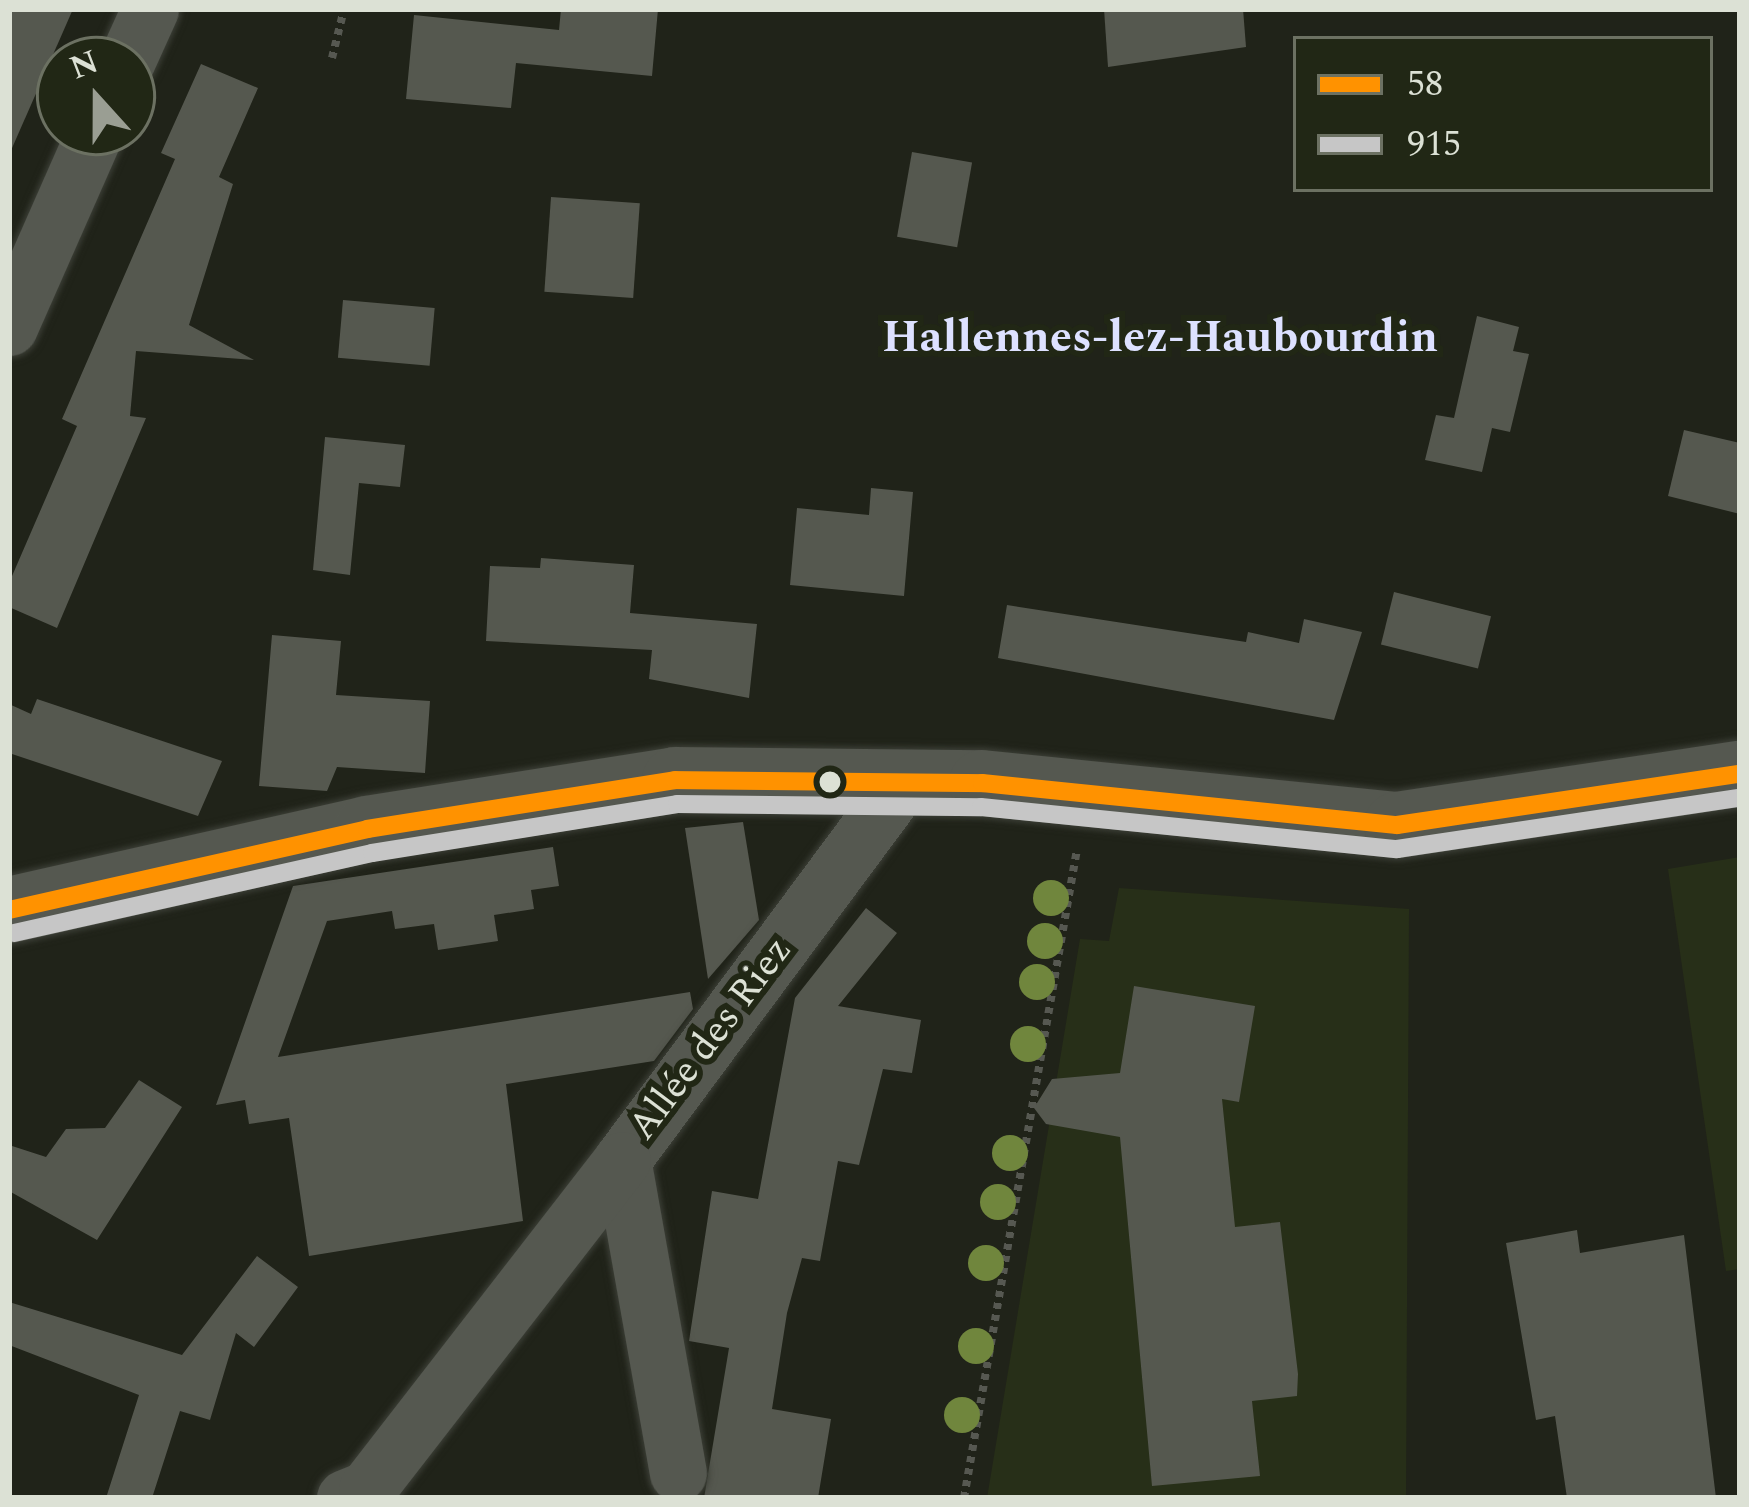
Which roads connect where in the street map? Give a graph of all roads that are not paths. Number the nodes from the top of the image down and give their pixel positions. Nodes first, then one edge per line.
1 (84, 156) edge
2 (9, 327) edge
3 (1740, 774) edge
4 (904, 779) junction
5 (9, 910) edge
6 (622, 1160) junction
7 (678, 1473) dead end
8 (345, 1498) edge

1 - 2 street
3 - 4 street
4 - 5 street
4 - 6 street, Allée des Riez
6 - 7 street, Allée des Riez
6 - 8 street

